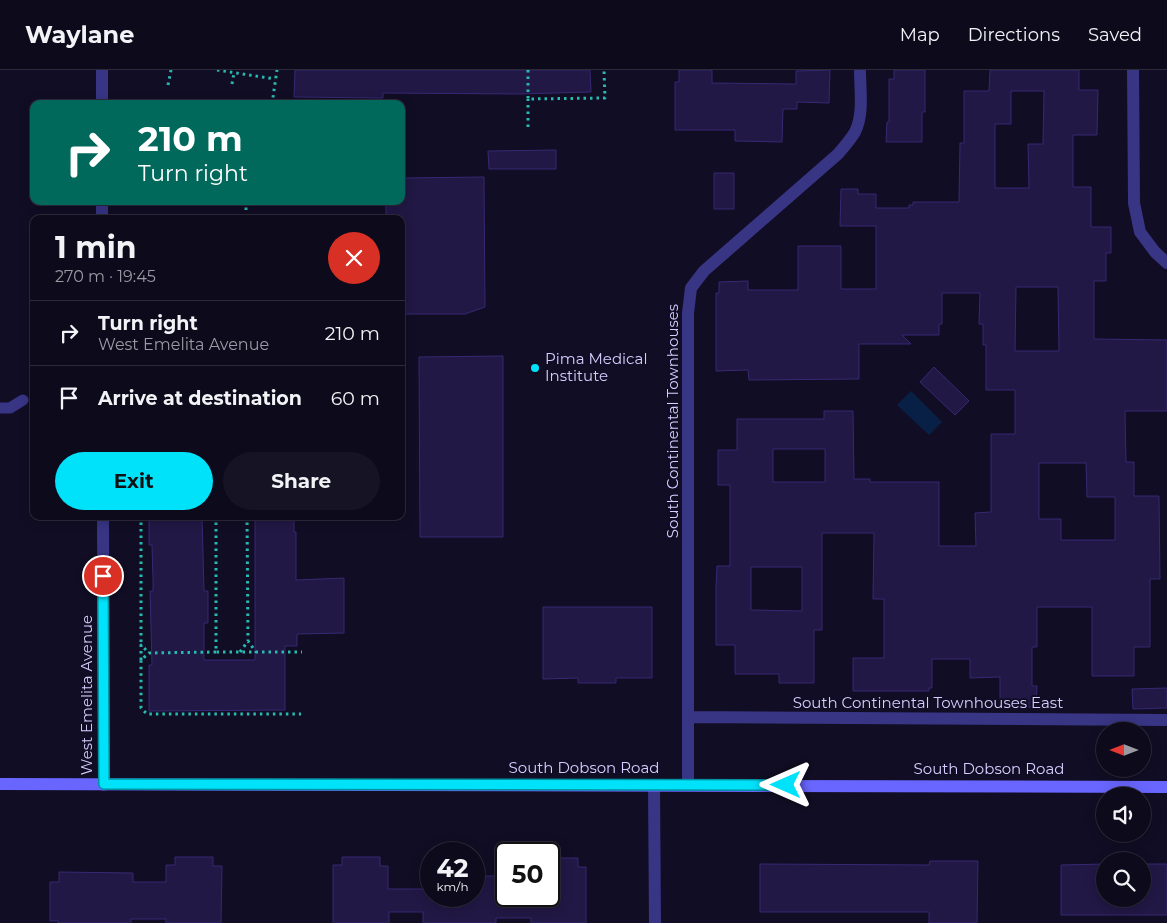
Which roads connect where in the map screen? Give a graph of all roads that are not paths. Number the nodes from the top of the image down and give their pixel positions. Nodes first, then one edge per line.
1 (102, 70) edge
2 (860, 70) edge
3 (1133, 70) edge
4 (102, 100) edge
5 (1167, 263) edge
6 (23, 400) dead end
7 (0, 408) edge
8 (103, 520) edge
9 (688, 717) junction
10 (1167, 720) edge
11 (0, 784) edge
12 (104, 784) junction
13 (654, 784) junction
14 (688, 784) junction
15 (1167, 787) edge
16 (655, 923) edge

1 - 4 street
2 - 9 street, South Continental Townhouses
3 - 5 street
6 - 7 lane
8 - 12 street, West Emelita Avenue
9 - 10 street, South Continental Townhouses East
9 - 14 street, South Continental Townhouses
11 - 12 main road, South Dobson Road
12 - 13 main road, South Dobson Road
13 - 14 main road, South Dobson Road
13 - 16 street
14 - 15 main road, South Dobson Road

